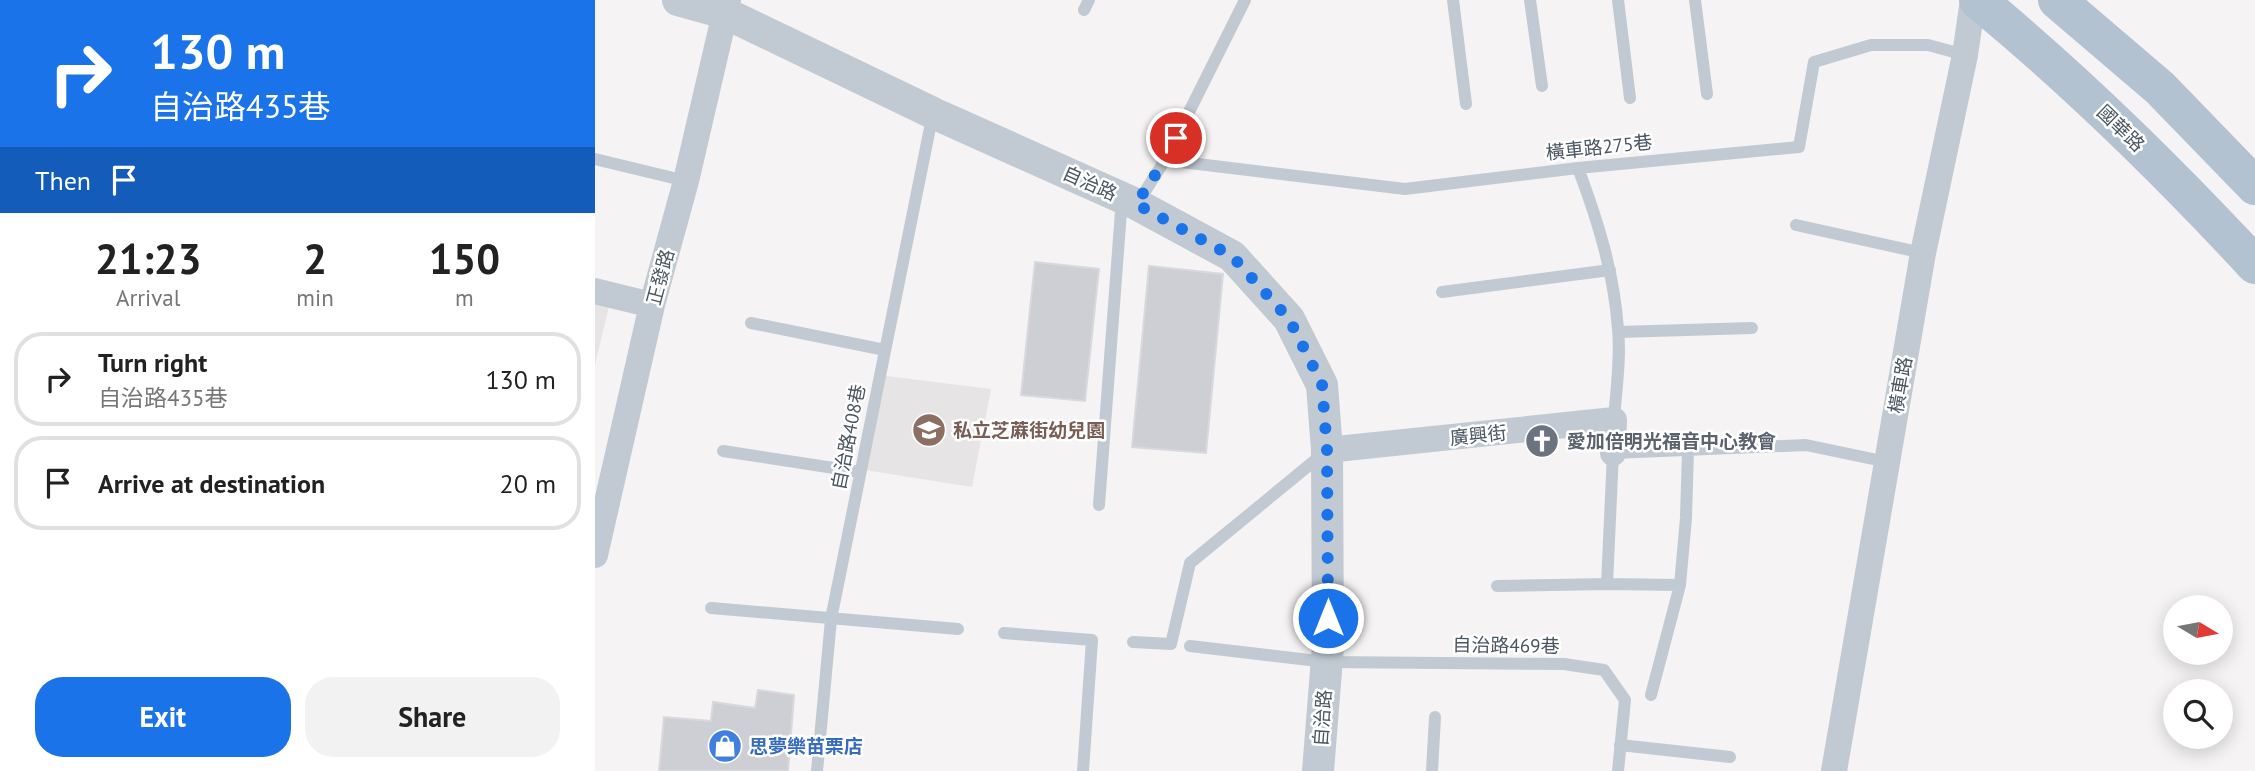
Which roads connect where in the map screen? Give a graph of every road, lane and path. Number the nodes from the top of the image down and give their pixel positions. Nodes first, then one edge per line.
1 (678, 0) edge
2 (1245, 0) edge
3 (1454, 0) edge
4 (1530, 0) edge
5 (1618, 0) edge
6 (1696, 0) edge
7 (1973, 0) edge
8 (1978, 0) edge
9 (2057, 0) edge
10 (726, 6) edge
11 (1965, 55) junction
12 (1542, 86) dead end
13 (1707, 94) dead end
14 (1630, 97) dead end
15 (1466, 104) dead end
16 (933, 113) junction
17 (595, 159) edge
18 (1165, 160) junction
19 (1578, 168) junction
20 (686, 181) junction
21 (2255, 186) edge
22 (1129, 201) junction
23 (1796, 225) dead end
24 (1923, 253) junction
25 (2255, 265) edge
26 (1611, 270) junction
27 (595, 291) edge
28 (1442, 292) dead end
29 (652, 305) junction
30 (751, 323) dead end
31 (1752, 328) dead end
32 (1619, 332) junction
33 (885, 350) junction
34 (1614, 421) junction
35 (1327, 450) junction
36 (1688, 450) junction
37 (723, 451) dead end
38 (1613, 453) junction
39 (1887, 462) junction
40 (860, 472) junction
41 (1099, 505) dead end
42 (595, 555) edge
43 (1607, 584) junction
44 (1680, 585) junction
45 (1497, 586) dead end
46 (711, 608) dead end
47 (831, 619) junction
48 (958, 629) dead end
49 (1004, 633) dead end
50 (1133, 642) dead end
51 (1190, 646) dead end
52 (1326, 662) junction
53 (1651, 695) dead end
54 (1435, 717) dead end
55 (1620, 745) junction
56 (1730, 757) dead end
57 (817, 771) edge
58 (1083, 771) edge
59 (1318, 771) edge
60 (1432, 771) edge
61 (1618, 771) edge
62 (1834, 771) edge

1 - 10 street, 自治路
2 - 18 lane
3 - 15 lane
4 - 12 lane
5 - 14 lane
6 - 13 lane
7 - 11 street, 橫車路
8 - 25 main road, 國華路
9 - 21 main road
10 - 16 street, 自治路
10 - 20 street, 正發路
11 - 19 lane, 橫車路275巷
11 - 24 street, 橫車路
16 - 22 street, 自治路
16 - 33 lane, 自治路408巷
17 - 20 lane
18 - 19 lane, 橫車路275巷
18 - 22 lane
19 - 26 lane
20 - 29 street, 正發路
22 - 35 street, 自治路
22 - 41 lane
23 - 24 lane
24 - 39 street, 橫車路
26 - 28 lane
26 - 32 lane
27 - 29 street
29 - 42 street, 正發路
30 - 33 lane
31 - 32 lane
32 - 34 lane
33 - 40 lane, 自治路408巷
34 - 35 street, 廣興街
34 - 38 street
35 - 50 lane
35 - 52 street, 自治路
36 - 38 lane
36 - 39 lane
36 - 44 lane
37 - 40 lane
38 - 43 lane
39 - 62 street, 橫車路
40 - 47 lane, 自治路408巷
43 - 44 lane
43 - 45 lane
44 - 53 lane
46 - 47 lane
47 - 48 lane
47 - 57 lane, 自治路408巷
49 - 58 lane
51 - 52 lane
52 - 55 lane, 自治路469巷
52 - 59 street, 自治路
54 - 60 lane
55 - 56 lane
55 - 61 lane

